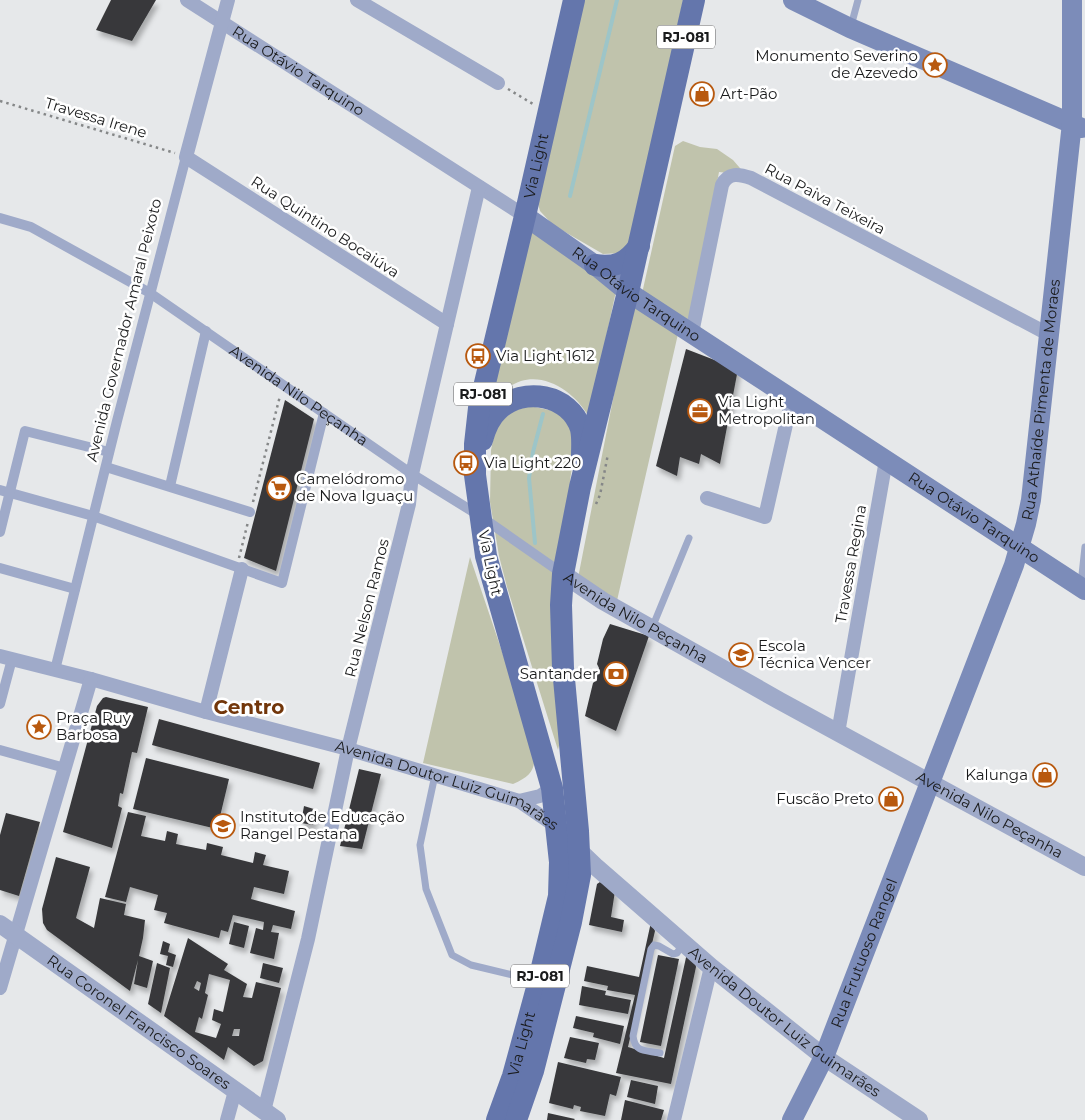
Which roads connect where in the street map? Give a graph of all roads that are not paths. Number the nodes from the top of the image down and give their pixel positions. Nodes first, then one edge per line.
1 (187, 0) edge
2 (228, 0) edge
3 (357, 0) edge
4 (574, 0) edge
5 (694, 0) edge
6 (793, 0) edge
7 (858, 0) edge
8 (1072, 0) edge
9 (222, 23) junction
10 (850, 28) junction
11 (498, 83) road end
12 (1078, 126) edge
13 (186, 157) junction
14 (479, 187) junction
15 (525, 216) junction
16 (0, 218) edge
17 (639, 246) junction
18 (595, 265) junction
19 (628, 292) junction
20 (150, 293) junction
21 (447, 324) junction
22 (206, 331) junction
23 (692, 333) junction
24 (1048, 334) junction
25 (792, 398) junction
26 (324, 413) junction
27 (110, 452) junction
28 (886, 460) junction
29 (106, 467) junction
30 (412, 474) junction
31 (475, 475) junction
32 (170, 486) junction
33 (580, 487) junction
34 (5, 491) edge
35 (707, 498) dead end
36 (250, 512) road end
37 (93, 516) junction
38 (480, 516) junction
39 (0, 532) edge
40 (689, 538) dead end
41 (1085, 547) edge
42 (1020, 548) junction
43 (0, 568) edge
44 (239, 568) junction
45 (562, 574) junction
46 (1083, 588) edge
47 (75, 589) junction
48 (652, 628) junction
49 (6, 657) edge
50 (55, 670) junction
51 (91, 679) junction
52 (0, 704) edge
53 (206, 712) junction
54 (838, 733) junction
55 (570, 737) junction
56 (348, 749) junction
57 (0, 750) edge
58 (65, 768) junction
59 (435, 775) junction
60 (930, 783) junction
61 (552, 788) junction
62 (519, 801) junction
63 (557, 827) junction
64 (579, 851) junction
65 (1085, 867) edge
66 (0, 924) edge
67 (16, 935) junction
68 (684, 943) junction
69 (711, 967) junction
70 (517, 976) dead end
71 (0, 988) edge
72 (660, 1053) dead end
73 (824, 1057) junction
74 (533, 1071) junction
75 (235, 1090) junction
76 (270, 1116) edge
77 (227, 1120) edge
78 (497, 1120) edge
79 (516, 1120) edge
80 (523, 1120) edge
81 (674, 1120) edge
82 (792, 1120) edge
83 (918, 1120) edge

1 - 9 street, Rua Otávio Tarquino
2 - 9 street, Avenida Governador Amaral Peixoto
3 - 11 street
4 - 15 main road, Via Light / RJ-081
5 - 17 main road, Via Light / RJ-081
6 - 10 main road
7 - 10 lane
8 - 12 main road, Rua Athaíde Pimenta de Moraes
9 - 13 street, Avenida Governador Amaral Peixoto
9 - 14 street, Rua Otávio Tarquino
10 - 12 main road
12 - 24 main road, Rua Athaíde Pimenta de Moraes
13 - 20 street, Avenida Governador Amaral Peixoto
13 - 21 street, Rua Quintino Bocaiúva
14 - 15 street, Rua Otávio Tarquino
14 - 21 street, Rua Nelson Ramos
15 - 18 main road, Rua Otávio Tarquino
15 - 31 main road, Via Light / RJ-081
16 - 20 street, Avenida Nilo Peçanha
17 - 18 main road
17 - 19 main road, Via Light / RJ-081
18 - 19 main road, Rua Otávio Tarquino
19 - 23 main road, Rua Otávio Tarquino
19 - 33 main road, Via Light / RJ-081
20 - 22 street, Avenida Nilo Peçanha
20 - 27 street, Avenida Governador Amaral Peixoto
21 - 30 street, Rua Nelson Ramos
22 - 26 street, Avenida Nilo Peçanha
22 - 32 street
23 - 24 street, Rua Paiva Teixeira
23 - 25 main road, Rua Otávio Tarquino
24 - 42 main road, Rua Athaíde Pimenta de Moraes
25 - 28 main road, Rua Otávio Tarquino
25 - 35 street
26 - 30 street, Avenida Nilo Peçanha
26 - 44 street
27 - 29 street, Avenida Governador Amaral Peixoto
27 - 34 street
28 - 42 main road, Rua Otávio Tarquino
28 - 54 street, Travessa Regina
29 - 32 street
29 - 37 street, Avenida Governador Amaral Peixoto
30 - 38 street, Avenida Nilo Peçanha
30 - 56 street, Rua Nelson Ramos
31 - 33 main road
31 - 38 main road, Via Light / RJ-081
32 - 36 street
33 - 45 main road, Via Light / RJ-081
34 - 37 street
34 - 39 street
37 - 44 street
37 - 47 street, Avenida Governador Amaral Peixoto
38 - 45 street, Avenida Nilo Peçanha
38 - 61 main road, Via Light / RJ-081
40 - 48 lane
41 - 46 lane
42 - 46 main road, Rua Otávio Tarquino
42 - 60 main road, Rua Athaíde Pimenta de Moraes
43 - 47 street
44 - 53 street
45 - 48 street, Avenida Nilo Peçanha
45 - 55 main road, Via Light / RJ-081
47 - 50 street, Avenida Governador Amaral Peixoto
48 - 54 street, Avenida Nilo Peçanha
49 - 50 street, Avenida Doutor Luiz Guimarães
49 - 52 street
50 - 51 street, Avenida Doutor Luiz Guimarães
51 - 53 street, Avenida Doutor Luiz Guimarães
51 - 58 street
53 - 56 street, Avenida Doutor Luiz Guimarães
54 - 60 street, Avenida Nilo Peçanha
55 - 61 main road
55 - 64 main road, Via Light / RJ-081
56 - 59 street, Avenida Doutor Luiz Guimarães
56 - 76 street, Rua Nelson Ramos
57 - 58 street
58 - 67 street
59 - 62 street, Avenida Doutor Luiz Guimarães
59 - 70 lane
60 - 65 street, Avenida Nilo Peçanha
60 - 73 main road, Rua Frutuoso Rangel
61 - 62 street
61 - 63 main road, Via Light / RJ-081
62 - 63 street, Avenida Doutor Luiz Guimarães
63 - 64 street, Avenida Doutor Luiz Guimarães
63 - 78 main road, Via Light / RJ-081
64 - 68 street, Avenida Doutor Luiz Guimarães
64 - 74 main road, Via Light / RJ-081
66 - 67 street, Rua Coronel Francisco Soares
67 - 71 street
67 - 75 street, Rua Coronel Francisco Soares
68 - 69 street, Avenida Doutor Luiz Guimarães
68 - 72 lane
69 - 73 street, Avenida Doutor Luiz Guimarães
69 - 81 street
73 - 82 main road, Rua Frutuoso Rangel
73 - 83 street, Avenida Doutor Luiz Guimarães
74 - 79 main road, Via Light / RJ-081
74 - 80 main road
75 - 76 street, Rua Coronel Francisco Soares
75 - 77 street

